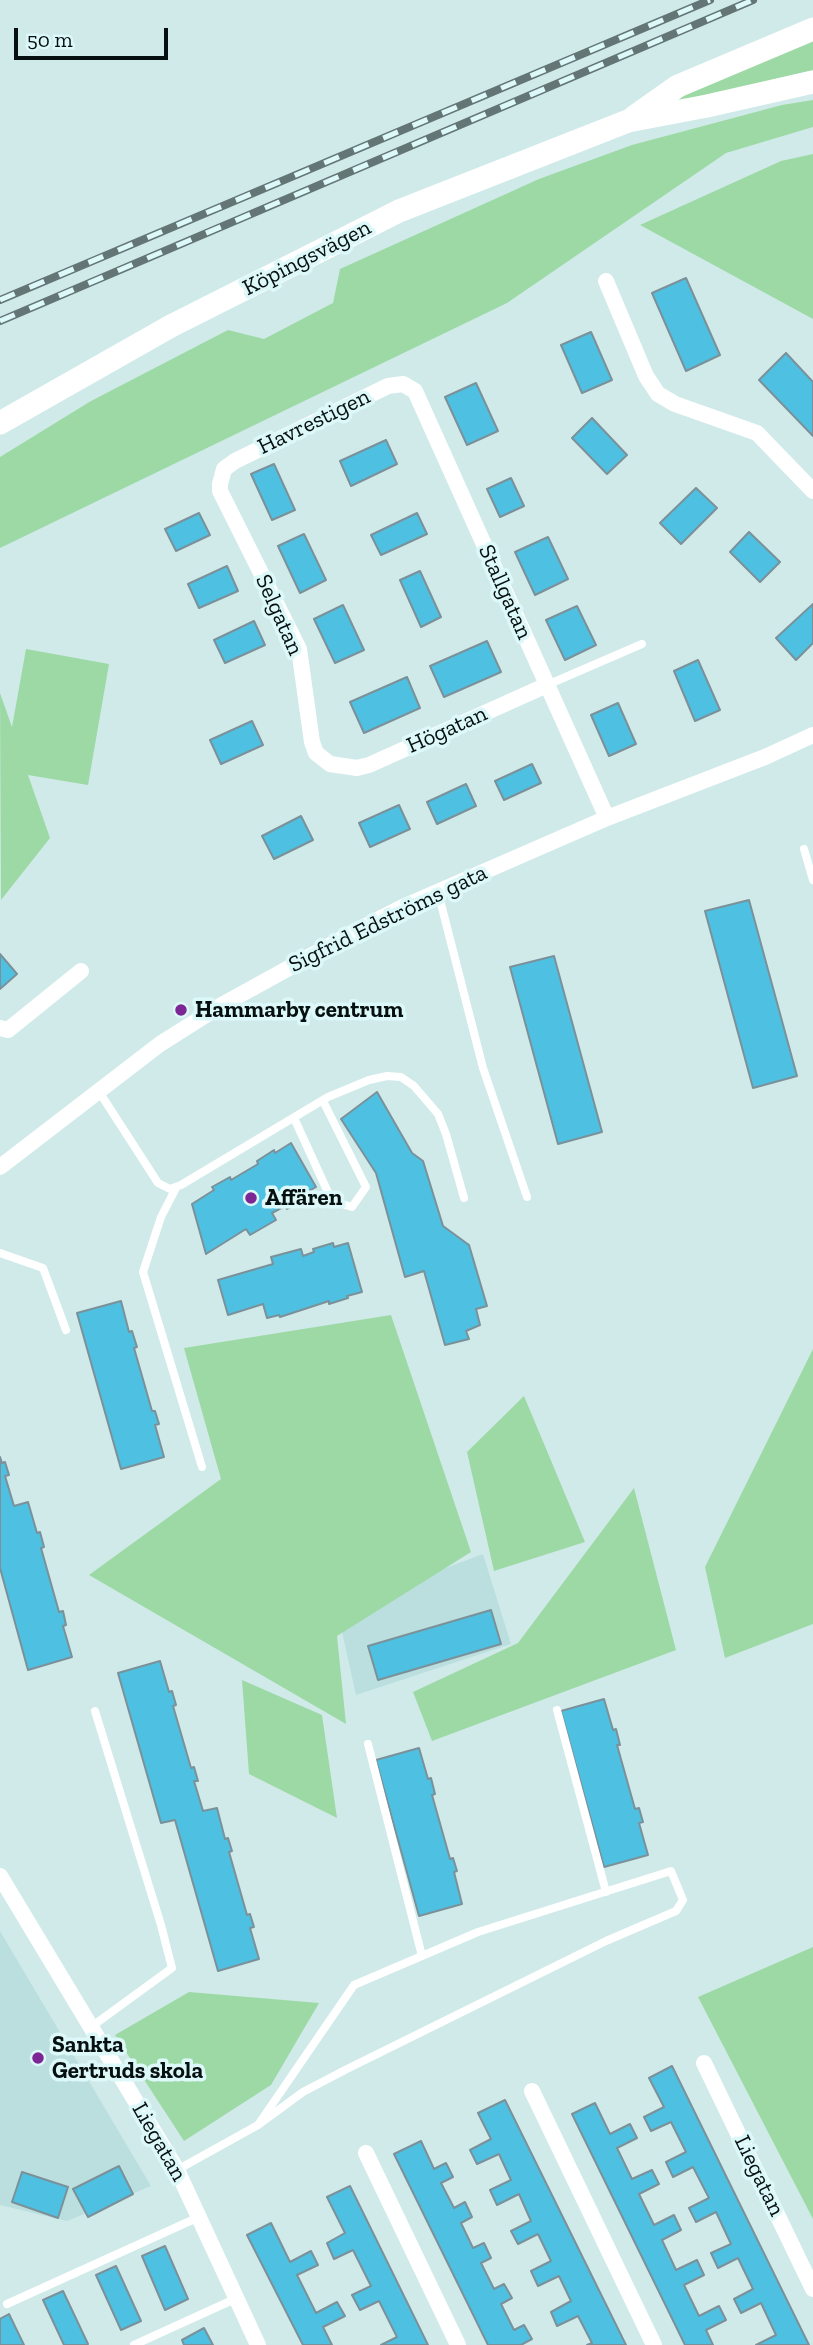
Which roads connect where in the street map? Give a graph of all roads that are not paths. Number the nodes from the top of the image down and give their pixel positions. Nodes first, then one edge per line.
1 (813, 29) edge
2 (813, 82) edge
3 (628, 121) junction
4 (606, 281) dead end
5 (388, 386) joint
6 (0, 423) edge
7 (239, 459) joint
8 (813, 491) edge
9 (642, 644) dead end
10 (547, 685) junction
11 (813, 735) edge
12 (345, 767) joint
13 (607, 818) junction
14 (804, 849) dead end
15 (813, 880) edge
16 (438, 892) junction
17 (80, 971) dead end
18 (0, 1028) edge
19 (98, 1090) junction
20 (323, 1101) junction
21 (294, 1118) junction
22 (0, 1167) edge
23 (176, 1188) junction
24 (527, 1197) dead end
25 (464, 1198) dead end
26 (0, 1253) edge
27 (66, 1330) dead end
28 (202, 1467) dead end
29 (556, 1710) dead end
30 (94, 1711) dead end
31 (368, 1744) dead end
32 (0, 1876) edge
33 (606, 1892) junction
34 (422, 1956) junction
35 (91, 2027) junction
36 (704, 2063) dead end
37 (532, 2091) dead end
38 (258, 2125) junction
39 (366, 2153) dead end
40 (177, 2170) junction
41 (199, 2217) junction
42 (813, 2289) edge
43 (237, 2298) junction
44 (8, 2304) dead end
45 (134, 2345) edge
46 (258, 2345) edge
47 (458, 2345) edge
48 (654, 2345) edge

1 - 3 main road, Köpingsvägen
2 - 3 main road, Köpingsvägen
3 - 6 main road, Köpingsvägen
4 - 8 street
5 - 7 street, Havrestigen
5 - 10 street, Stallgatan
7 - 12 street, Selgatan
9 - 10 lane
10 - 12 street, Högatan
10 - 13 street, Stallgatan
11 - 13 street, Sigfrid Edströms gata
13 - 16 street, Sigfrid Edströms gata
14 - 15 lane
16 - 19 street, Sigfrid Edströms gata
16 - 24 lane
17 - 18 street
19 - 22 street, Sigfrid Edströms gata
19 - 23 lane
20 - 21 lane
20 - 21 lane
20 - 25 lane
21 - 23 lane
23 - 28 lane
26 - 27 lane
29 - 33 lane
30 - 35 lane
31 - 34 lane
32 - 35 street, Liegatan
33 - 34 lane
33 - 38 lane
34 - 38 lane
35 - 40 street, Liegatan
36 - 42 street, Liegatan
37 - 48 street
38 - 40 lane
39 - 47 street
40 - 41 street, Liegatan
41 - 43 street, Liegatan
41 - 44 lane
43 - 45 lane
43 - 46 street, Liegatan

